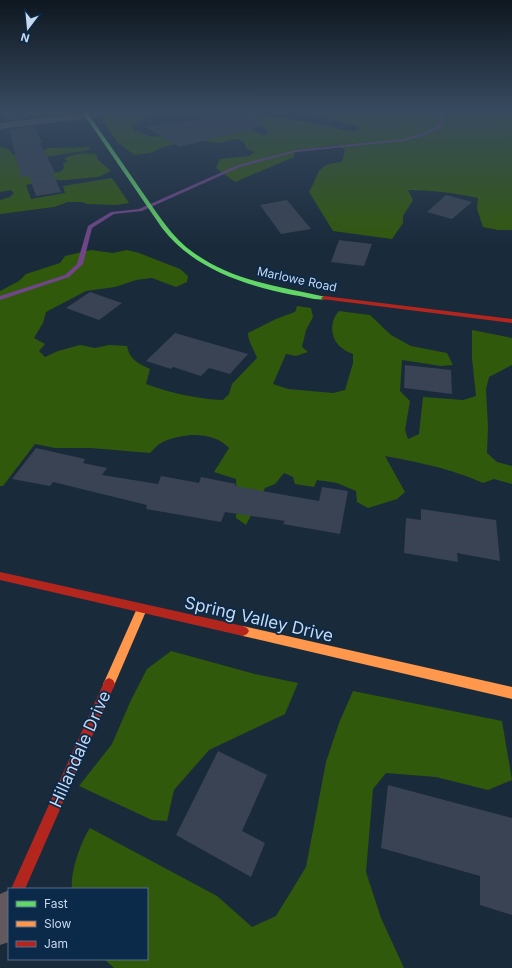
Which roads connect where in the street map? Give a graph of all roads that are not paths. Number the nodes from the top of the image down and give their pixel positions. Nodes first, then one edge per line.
1 (114, 155) edge
2 (512, 321) edge
3 (0, 576) edge
4 (142, 609) junction
5 (512, 693) edge
6 (18, 888) edge
7 (8, 910) edge
8 (0, 927) edge

1 - 2 street, Marlowe Road
3 - 4 street, Spring Valley Drive
4 - 5 street, Spring Valley Drive
4 - 6 street, Hillandale Drive
7 - 8 street

